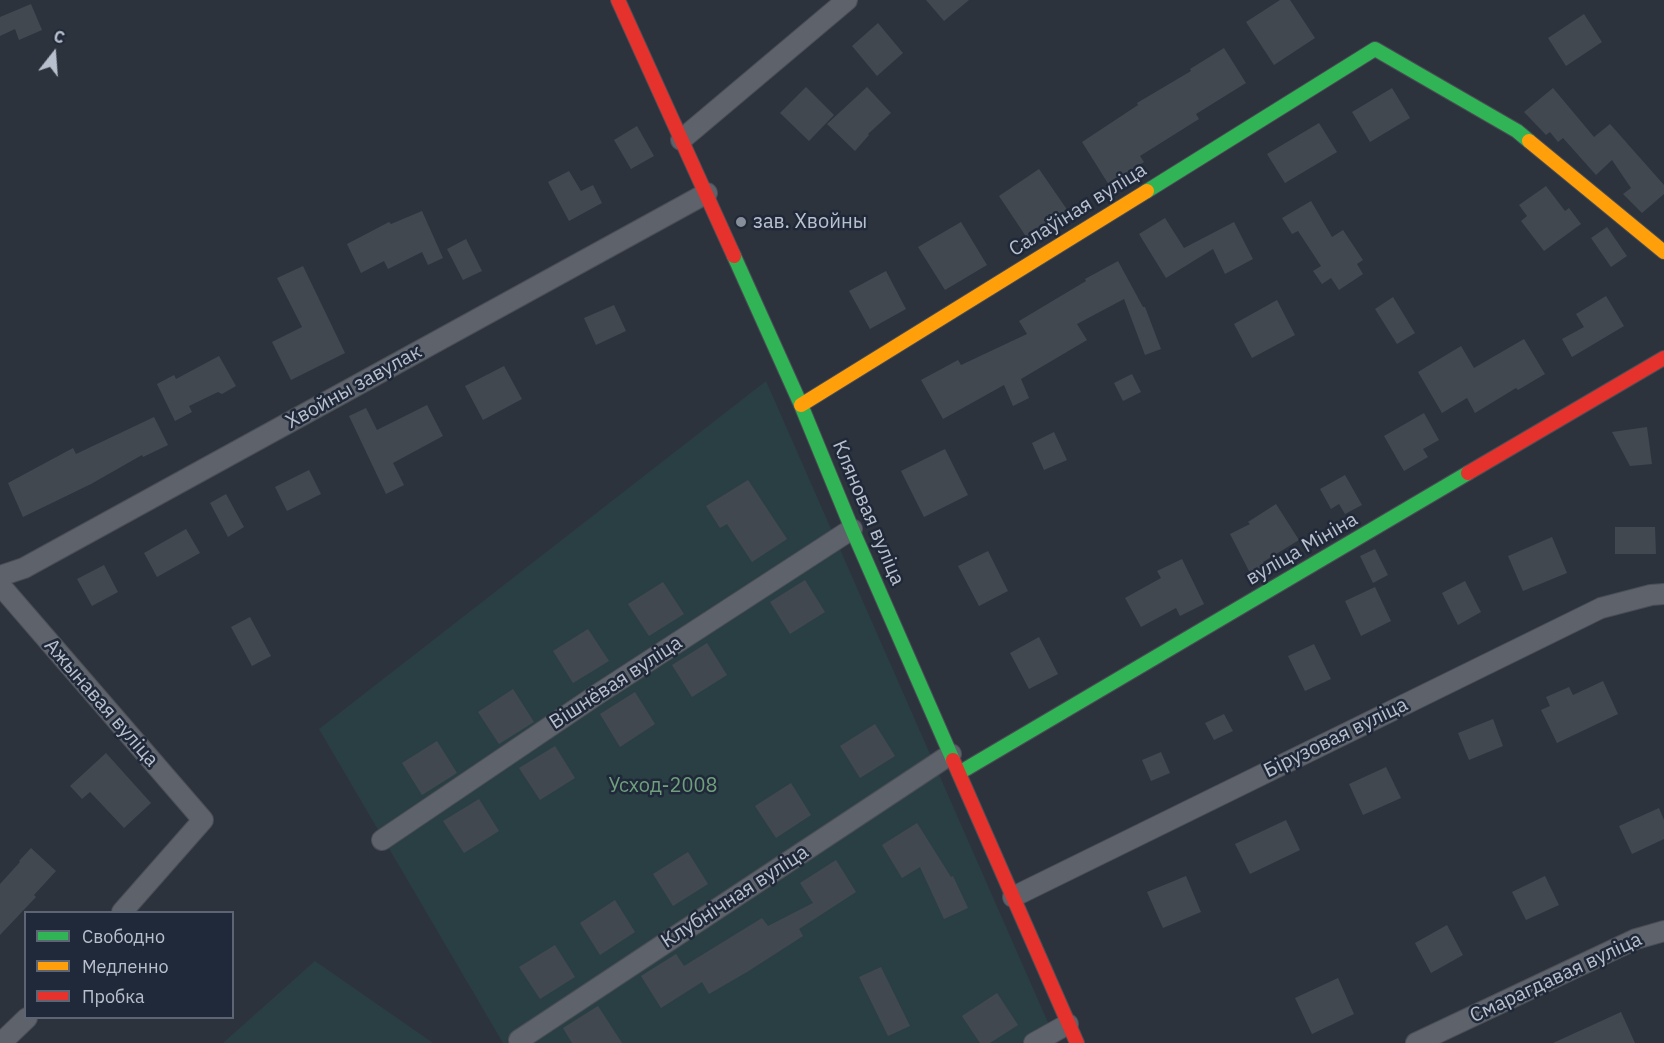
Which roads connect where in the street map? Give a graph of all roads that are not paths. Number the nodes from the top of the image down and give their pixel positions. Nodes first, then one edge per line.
1 (618, 0) edge
2 (847, 0) edge
3 (681, 140) junction
4 (707, 193) junction
5 (1664, 252) edge
6 (1664, 358) edge
7 (801, 405) junction
8 (852, 529) junction
9 (0, 576) edge
10 (0, 585) edge
11 (1664, 594) edge
12 (951, 754) junction
13 (959, 772) junction
14 (382, 840) dead end
15 (1013, 897) junction
16 (123, 911) edge
17 (1664, 931) edge
18 (25, 1019) edge
19 (1068, 1024) junction
20 (519, 1040) dead end
21 (0, 1043) edge
22 (1034, 1043) edge
23 (1077, 1043) edge
24 (1416, 1043) edge

1 - 3 street, Кляновая вуліца
2 - 3 street
3 - 4 street, Кляновая вуліца
4 - 7 street, Кляновая вуліца
4 - 9 street, Хвойны завулак
5 - 7 street, Салаўіная вуліца
6 - 13 street, вуліца Мініна
7 - 8 street, Кляновая вуліца
8 - 12 street, Кляновая вуліца
8 - 14 street, Вішнёвая вуліца
10 - 16 street, Ажынавая вуліца
11 - 15 street, Бірузовая вуліца
12 - 13 street, Кляновая вуліца
12 - 20 street, Клубнічная вуліца
13 - 15 street, Кляновая вуліца
15 - 19 street, Кляновая вуліца
17 - 24 street, Смарагдавая вуліца
18 - 21 street
19 - 22 street
19 - 23 street, Кляновая вуліца

